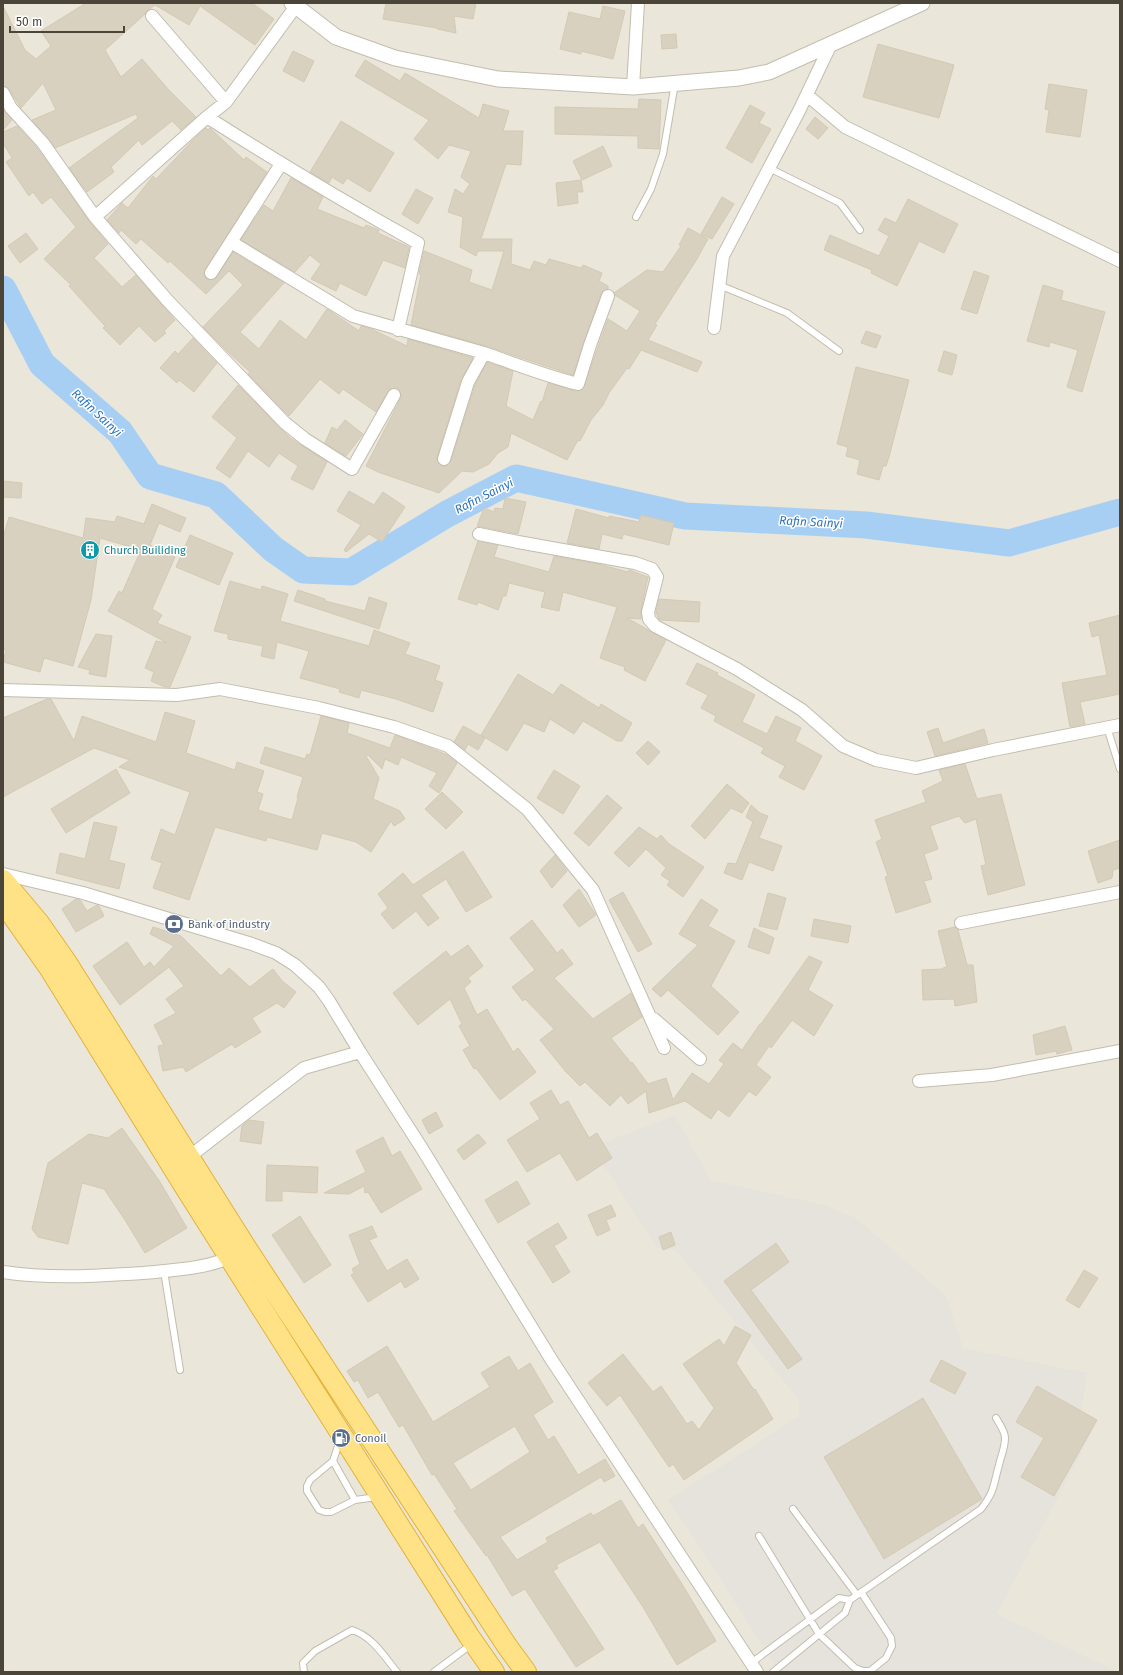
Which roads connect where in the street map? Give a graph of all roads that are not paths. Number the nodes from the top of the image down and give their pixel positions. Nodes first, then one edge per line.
1 (638, 3) edge
2 (922, 3) edge
3 (294, 5) edge
4 (152, 16) dead end
5 (831, 44) junction
6 (675, 83) junction
7 (633, 87) junction
8 (3, 93) edge
9 (807, 95) junction
10 (226, 102) junction
11 (207, 117) junction
12 (281, 164) junction
13 (770, 168) junction
14 (95, 217) junction
15 (636, 217) dead end
16 (860, 230) dead end
17 (231, 242) junction
18 (1120, 261) edge
19 (211, 273) dead end
20 (719, 285) junction
21 (608, 296) dead end
22 (714, 328) dead end
23 (398, 330) junction
24 (839, 351) dead end
25 (484, 353) junction
26 (394, 395) dead end
27 (444, 459) dead end
28 (479, 534) dead end
29 (3, 690) edge
30 (1120, 725) edge
31 (1107, 727) junction
32 (1120, 769) edge
33 (3, 874) edge
34 (3, 880) edge
35 (1120, 892) edge
36 (3, 902) edge
37 (961, 923) dead end
38 (652, 1017) junction
39 (664, 1048) dead end
40 (1120, 1050) edge
41 (360, 1052) junction
42 (700, 1059) dead end
43 (919, 1081) dead end
44 (189, 1157) junction
45 (239, 1253) junction
46 (164, 1271) junction
47 (3, 1272) edge
48 (180, 1370) dead end
49 (996, 1418) dead end
50 (342, 1435) junction
51 (333, 1461) junction
52 (381, 1497) junction
53 (355, 1500) junction
54 (793, 1509) dead end
55 (759, 1536) dead end
56 (859, 1594) junction
57 (850, 1600) junction
58 (809, 1620) junction
59 (819, 1634) junction
60 (474, 1643) junction
61 (754, 1667) edge
62 (304, 1672) edge
63 (397, 1672) edge
64 (434, 1672) edge
65 (494, 1672) edge
66 (526, 1672) edge
67 (773, 1672) edge

1 - 7 street
2 - 5 street
3 - 7 street
3 - 10 street
4 - 10 street
5 - 6 street
5 - 9 street
6 - 7 street
6 - 15 lane
8 - 14 street
9 - 13 street
9 - 18 street
10 - 11 street
11 - 12 street
11 - 14 street
12 - 17 street
12 - 23 street
13 - 16 lane
13 - 20 street
14 - 26 street
17 - 19 street
17 - 23 street
20 - 22 street
20 - 24 lane
21 - 25 street
23 - 25 street
25 - 27 street
28 - 31 street
29 - 38 street
30 - 31 street
31 - 32 lane
33 - 41 street
34 - 44 highway
35 - 37 street
36 - 45 highway
38 - 39 street
38 - 42 street
40 - 43 street
41 - 44 street
41 - 61 street
44 - 45 highway
45 - 46 street
45 - 50 highway
45 - 66 highway
46 - 47 street
46 - 48 lane
49 - 56 lane
50 - 51 lane
50 - 52 highway
51 - 53 lane
51 - 53 lane
52 - 53 lane
52 - 60 highway
54 - 56 lane
55 - 58 lane
56 - 57 lane
56 - 59 lane
57 - 58 lane
57 - 59 lane
58 - 59 lane
58 - 61 lane
59 - 67 lane
60 - 64 lane
60 - 65 highway
62 - 63 lane

